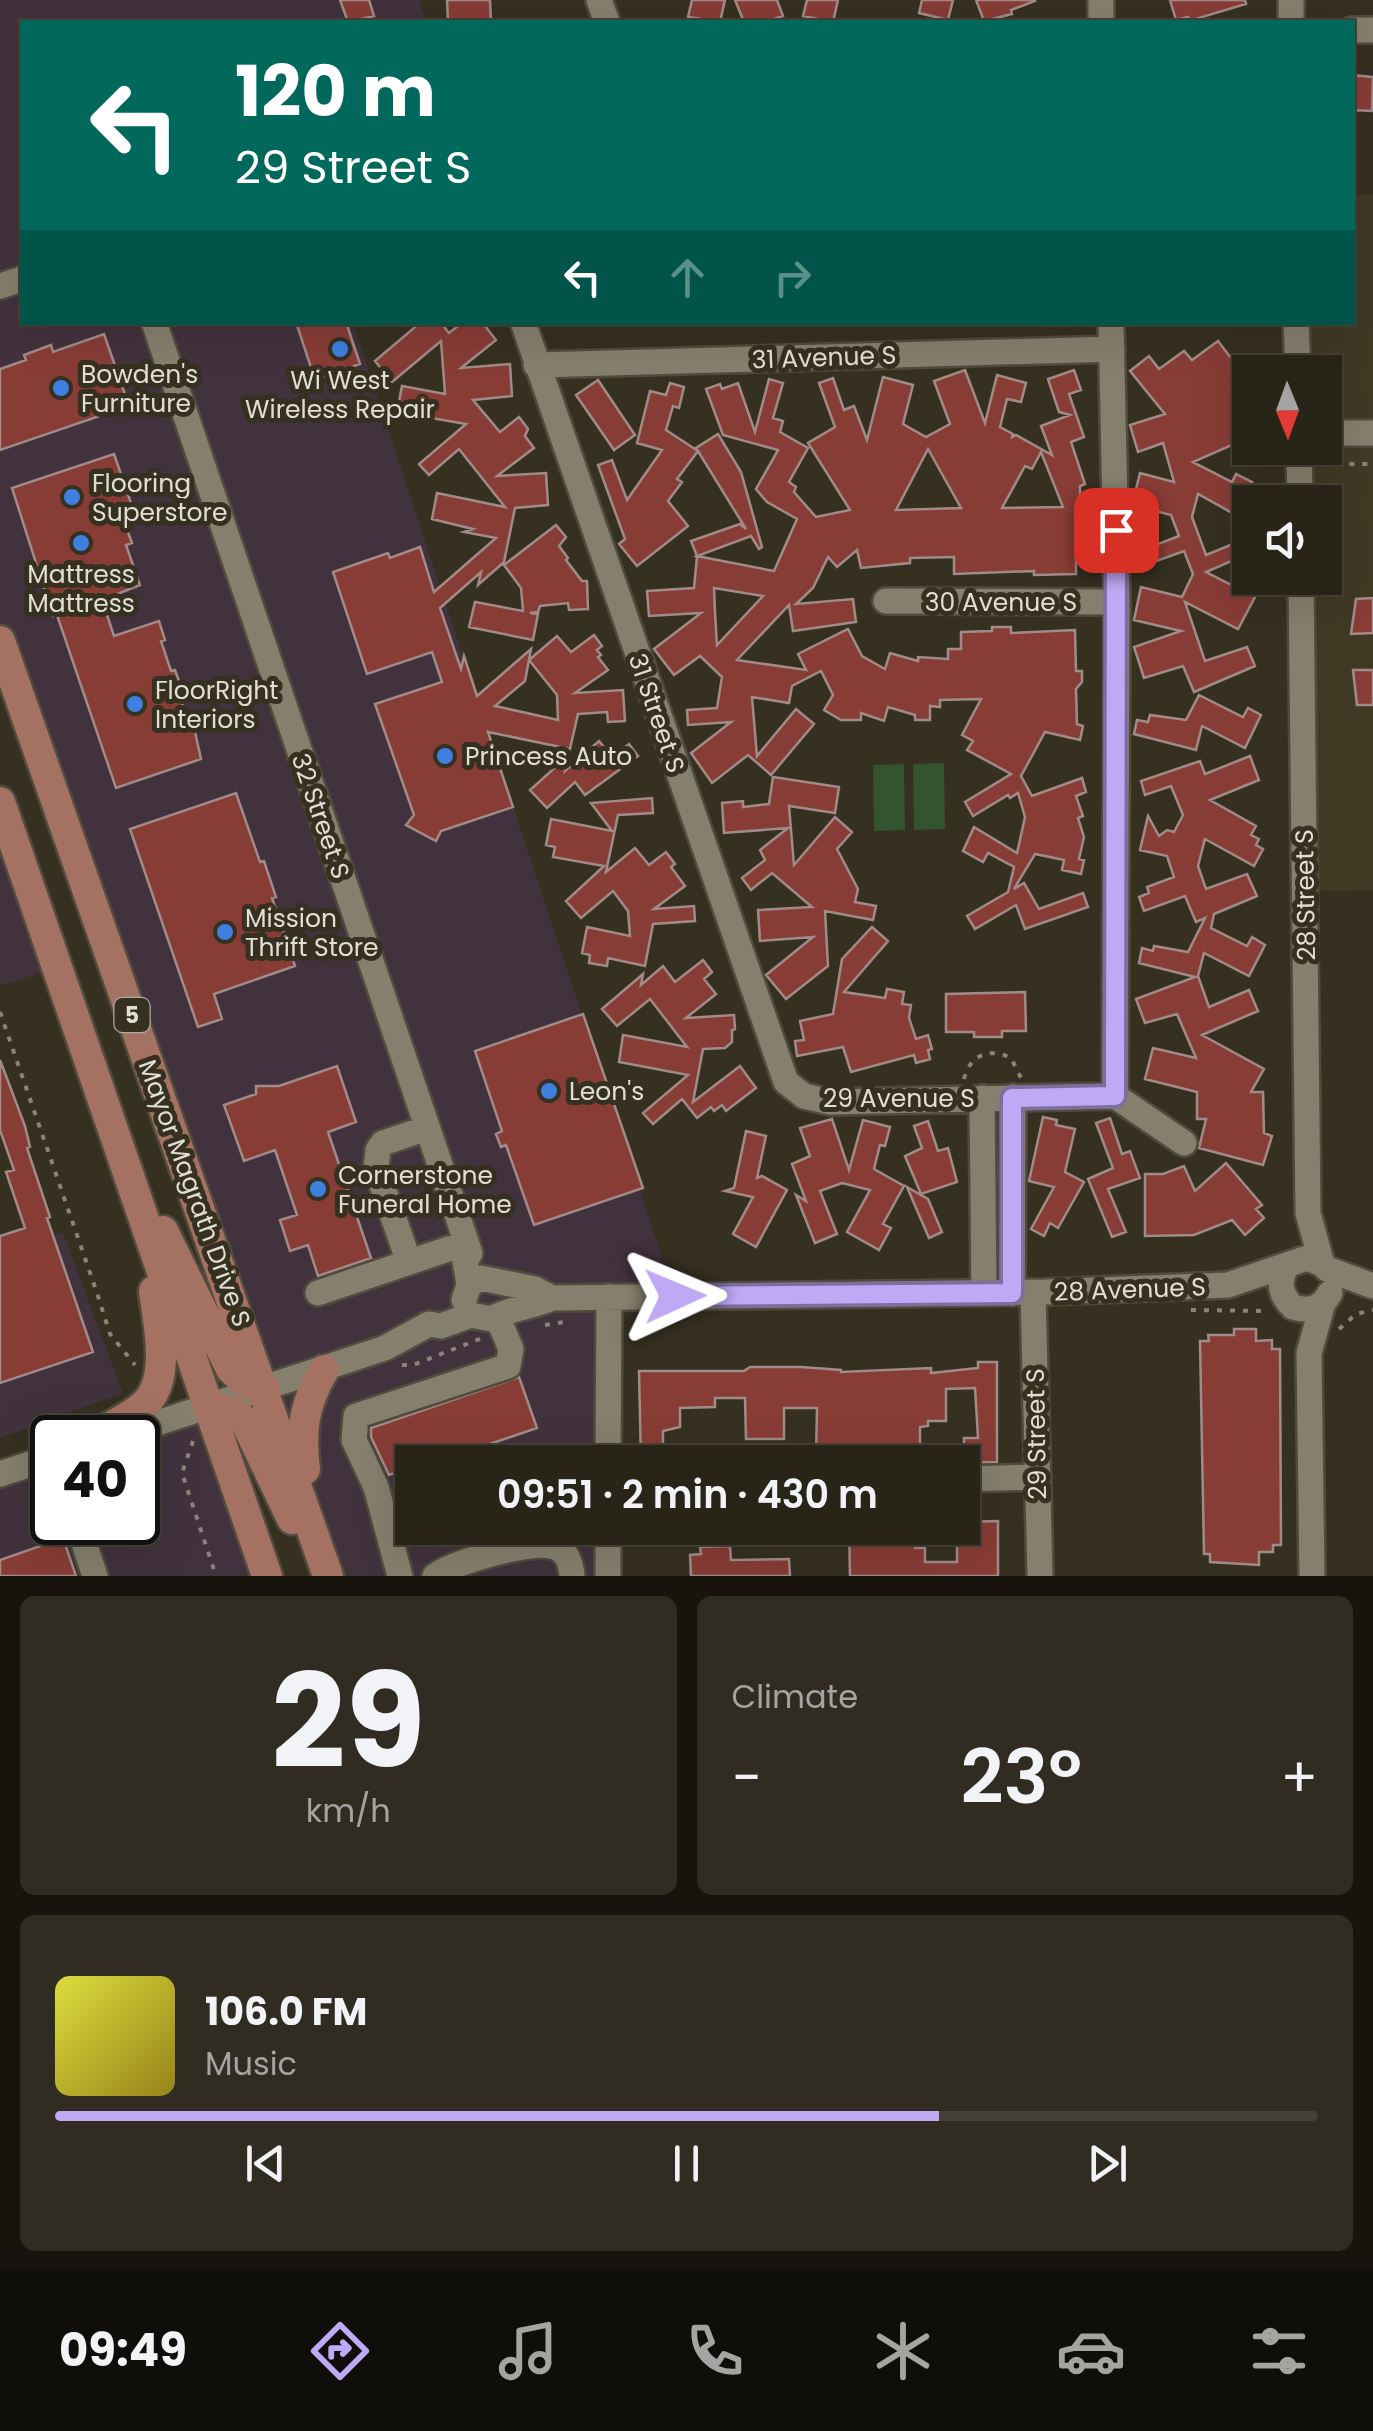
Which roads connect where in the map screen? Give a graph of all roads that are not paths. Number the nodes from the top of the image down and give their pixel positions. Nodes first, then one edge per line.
1 (155, 325) edge
2 (524, 325) edge
3 (1111, 325) edge
4 (1296, 325) edge
5 (1112, 349) junction
6 (1297, 355) edge
7 (536, 364) junction
8 (1373, 433) edge
9 (1342, 441) edge
10 (1301, 595) edge
11 (886, 601) dead end
12 (1117, 602) junction
13 (0, 641) edge
14 (0, 802) edge
15 (9, 845) edge
16 (804, 1096) joint
17 (1115, 1096) junction
18 (973, 1098) junction
19 (1018, 1098) junction
20 (110, 1126) junction
21 (427, 1128) junction
22 (1184, 1143) dead end
23 (1308, 1213) junction
24 (148, 1238) junction
25 (468, 1248) junction
26 (409, 1262) junction
27 (1290, 1264) junction
28 (1325, 1266) junction
29 (1228, 1285) junction
30 (1373, 1286) edge
31 (318, 1293) dead end
32 (984, 1293) junction
33 (1022, 1293) junction
34 (609, 1297) junction
35 (1326, 1300) junction
36 (485, 1304) junction
37 (1284, 1308) junction
38 (1309, 1353) junction
39 (324, 1370) junction
40 (265, 1388) junction
41 (208, 1406) junction
42 (127, 1415) edge
43 (160, 1422) edge
44 (608, 1445) edge
45 (30, 1464) edge
46 (0, 1474) edge
47 (1038, 1477) junction
48 (980, 1478) edge
49 (85, 1545) edge
50 (608, 1545) edge
51 (323, 1569) edge
52 (96, 1576) edge
53 (267, 1576) edge
54 (400, 1576) edge
55 (435, 1576) edge
56 (572, 1576) edge
57 (608, 1576) edge
58 (1040, 1576) edge
59 (1312, 1576) edge

1 - 21 street, 32 Street S
2 - 7 street, 31 Street S
3 - 5 street
4 - 6 street
5 - 7 street, 31 Avenue S
5 - 12 street
7 - 16 street, 31 Street S
8 - 9 street
10 - 23 street, 28 Street S
11 - 12 street, 30 Avenue S
12 - 17 street
13 - 40 main road, Mayor Magrath Drive S / 5
14 - 15 main road, 5
15 - 20 main road, 5
16 - 18 street, 29 Avenue S
17 - 19 street, 29 Avenue S
17 - 22 street
18 - 19 street, 29 Avenue S
18 - 32 street
19 - 33 street, 29 Street S
20 - 24 main road, 5
20 - 40 main road
21 - 25 street, 32 Street S
21 - 26 street
23 - 27 street
23 - 28 street
24 - 41 main road, 5
24 - 42 main road
25 - 26 street
25 - 36 street, 32 Street S
26 - 31 street
27 - 28 street
27 - 29 street
27 - 37 street
28 - 30 street
28 - 35 street
29 - 33 street, 28 Avenue S
29 - 37 street
30 - 35 street
32 - 33 street, 28 Avenue S
32 - 34 street, 28 Avenue S
33 - 47 street, 29 Street S
34 - 36 street, 28 Avenue S
34 - 44 street
35 - 37 street
35 - 38 street
36 - 39 street, 28 Avenue S
36 - 54 street
37 - 38 street
38 - 59 street
39 - 40 street, 28 Avenue S
39 - 51 main road
40 - 41 street, 28 Avenue S
40 - 51 main road, Mayor Magrath Drive S / 5
41 - 43 street, 28 Avenue S
41 - 51 main road
41 - 53 main road, 5
45 - 46 street
47 - 48 street
47 - 58 street, 29 Street S
49 - 52 street
50 - 57 street
55 - 56 street

